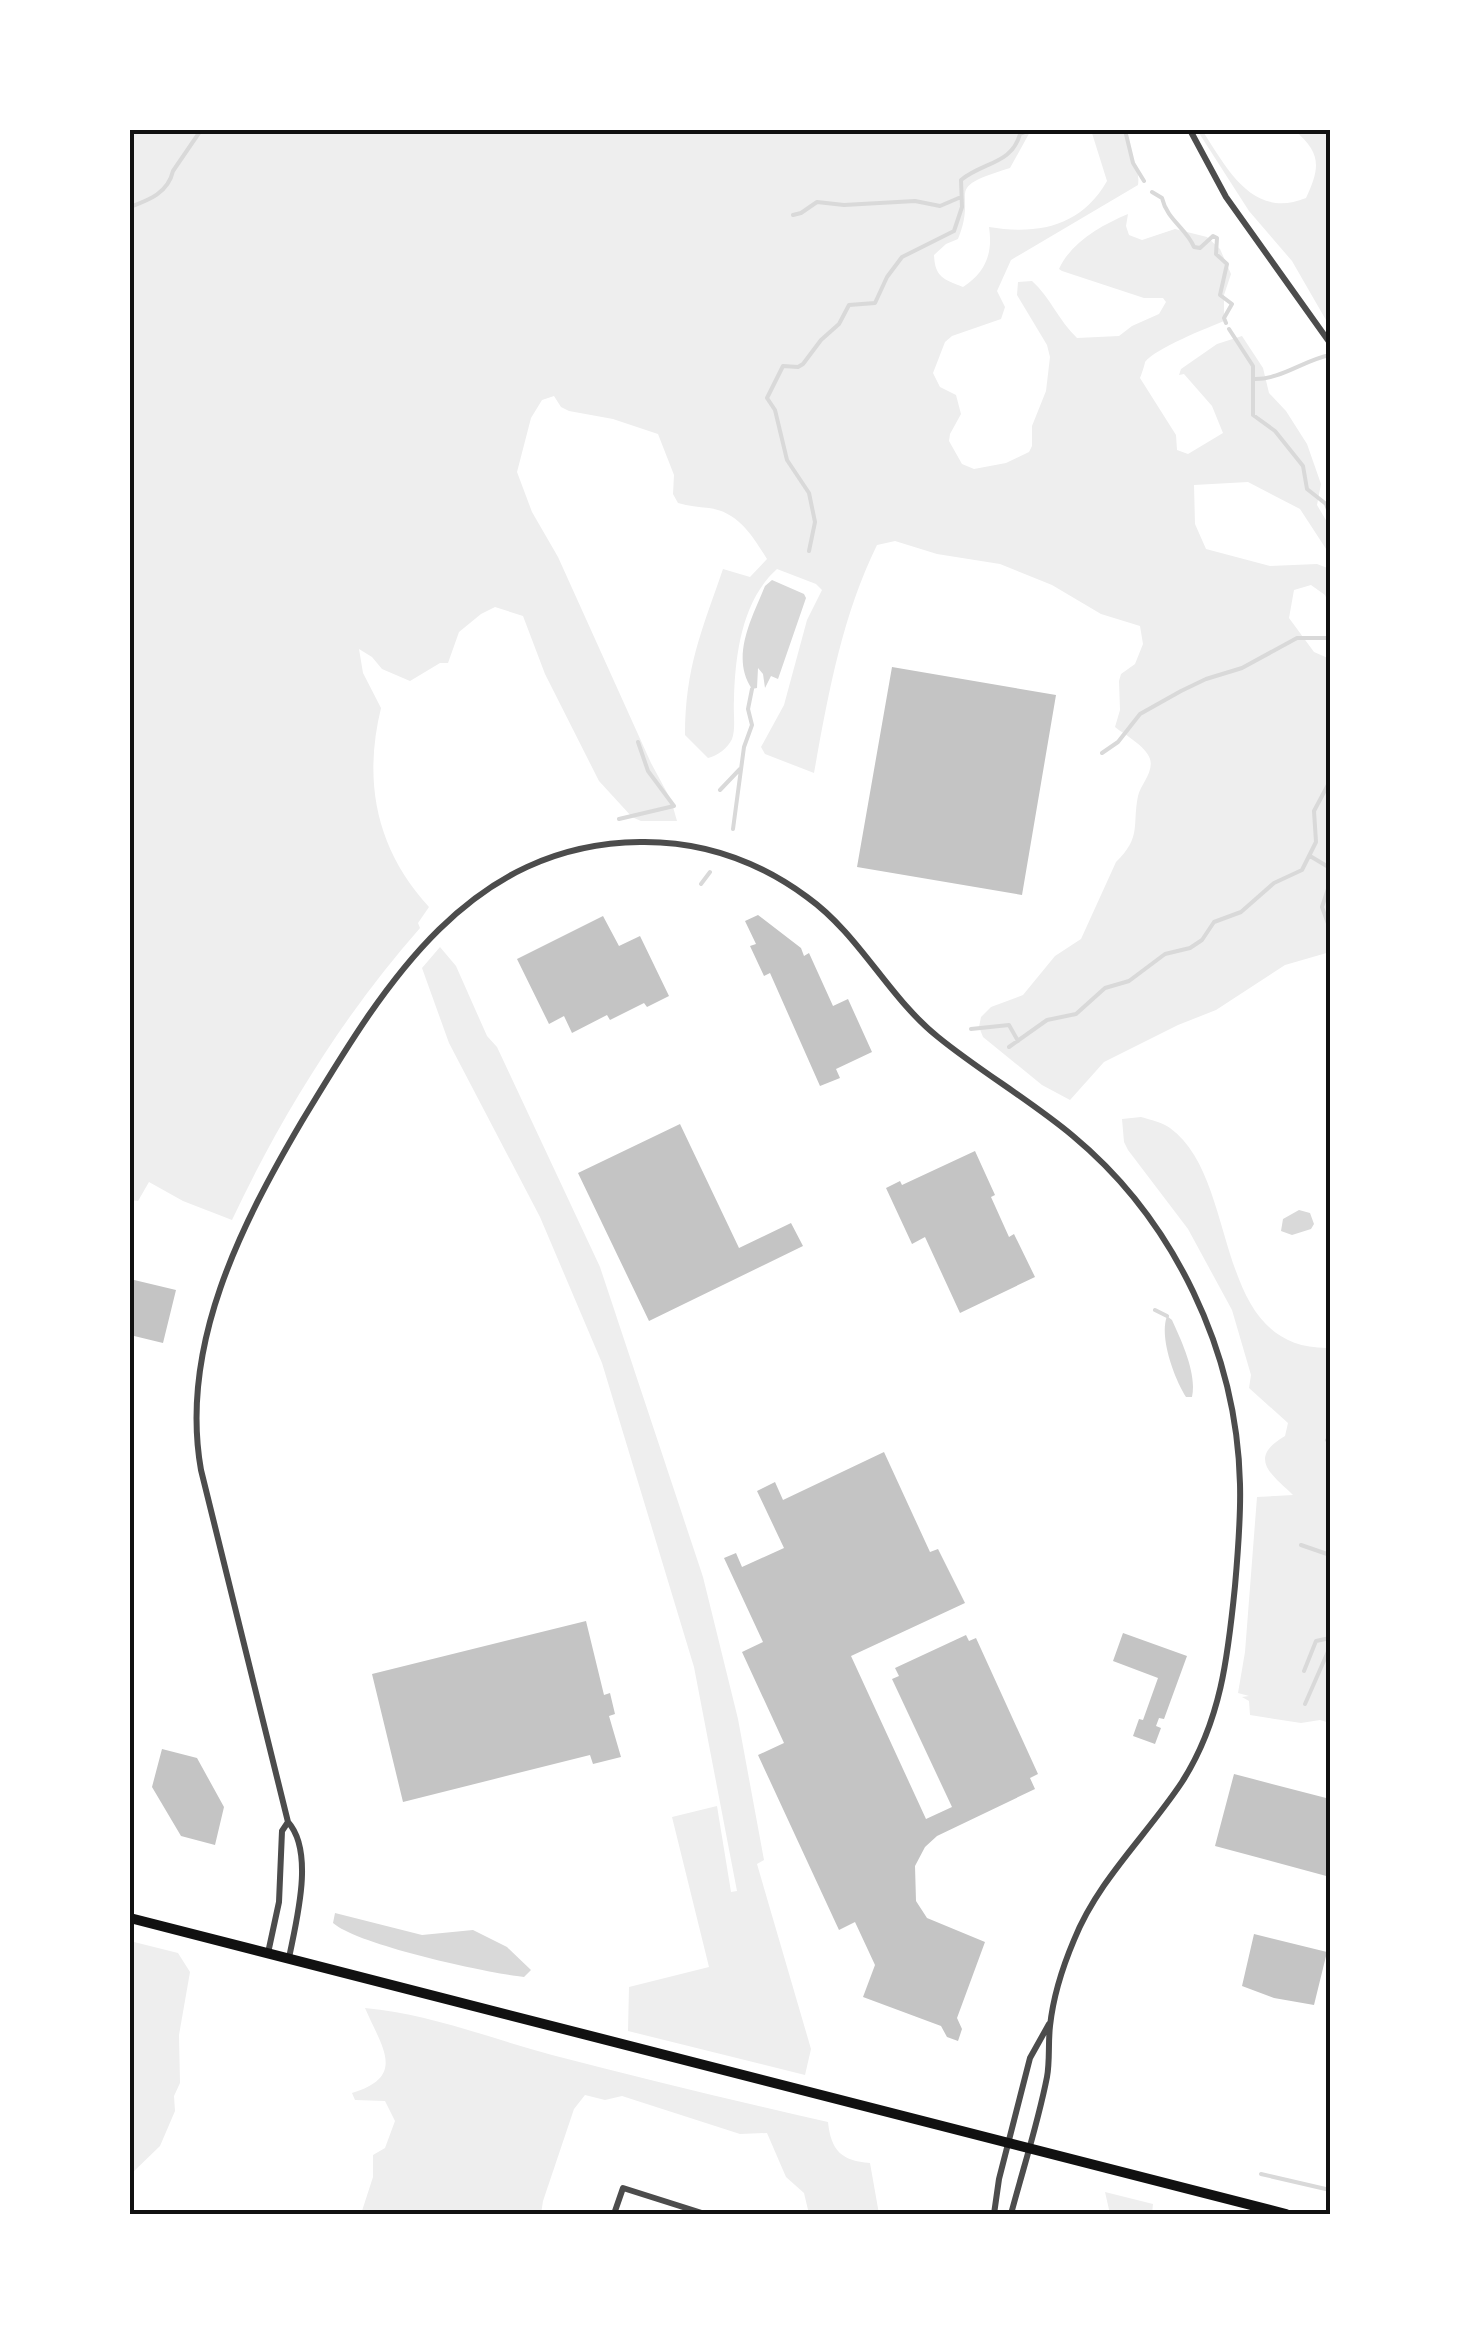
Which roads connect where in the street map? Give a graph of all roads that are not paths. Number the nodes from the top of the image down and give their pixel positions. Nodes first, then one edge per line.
1 (1190, 130) edge
2 (1330, 342) edge
3 (288, 1822) junction
4 (130, 1918) edge
5 (268, 1953) junction
6 (289, 1958) junction
7 (1050, 2023) junction
8 (1008, 2143) junction
9 (1028, 2148) junction
10 (614, 2214) edge
11 (704, 2214) edge
12 (994, 2214) edge
13 (1012, 2214) edge
14 (1286, 2214) edge

1 - 2 street
3 - 5 street
3 - 6 street
3 - 7 street
4 - 5 main road
5 - 6 main road
6 - 8 main road
7 - 8 street
7 - 9 street
8 - 9 main road
8 - 12 street
9 - 13 street
9 - 14 main road
10 - 11 street

